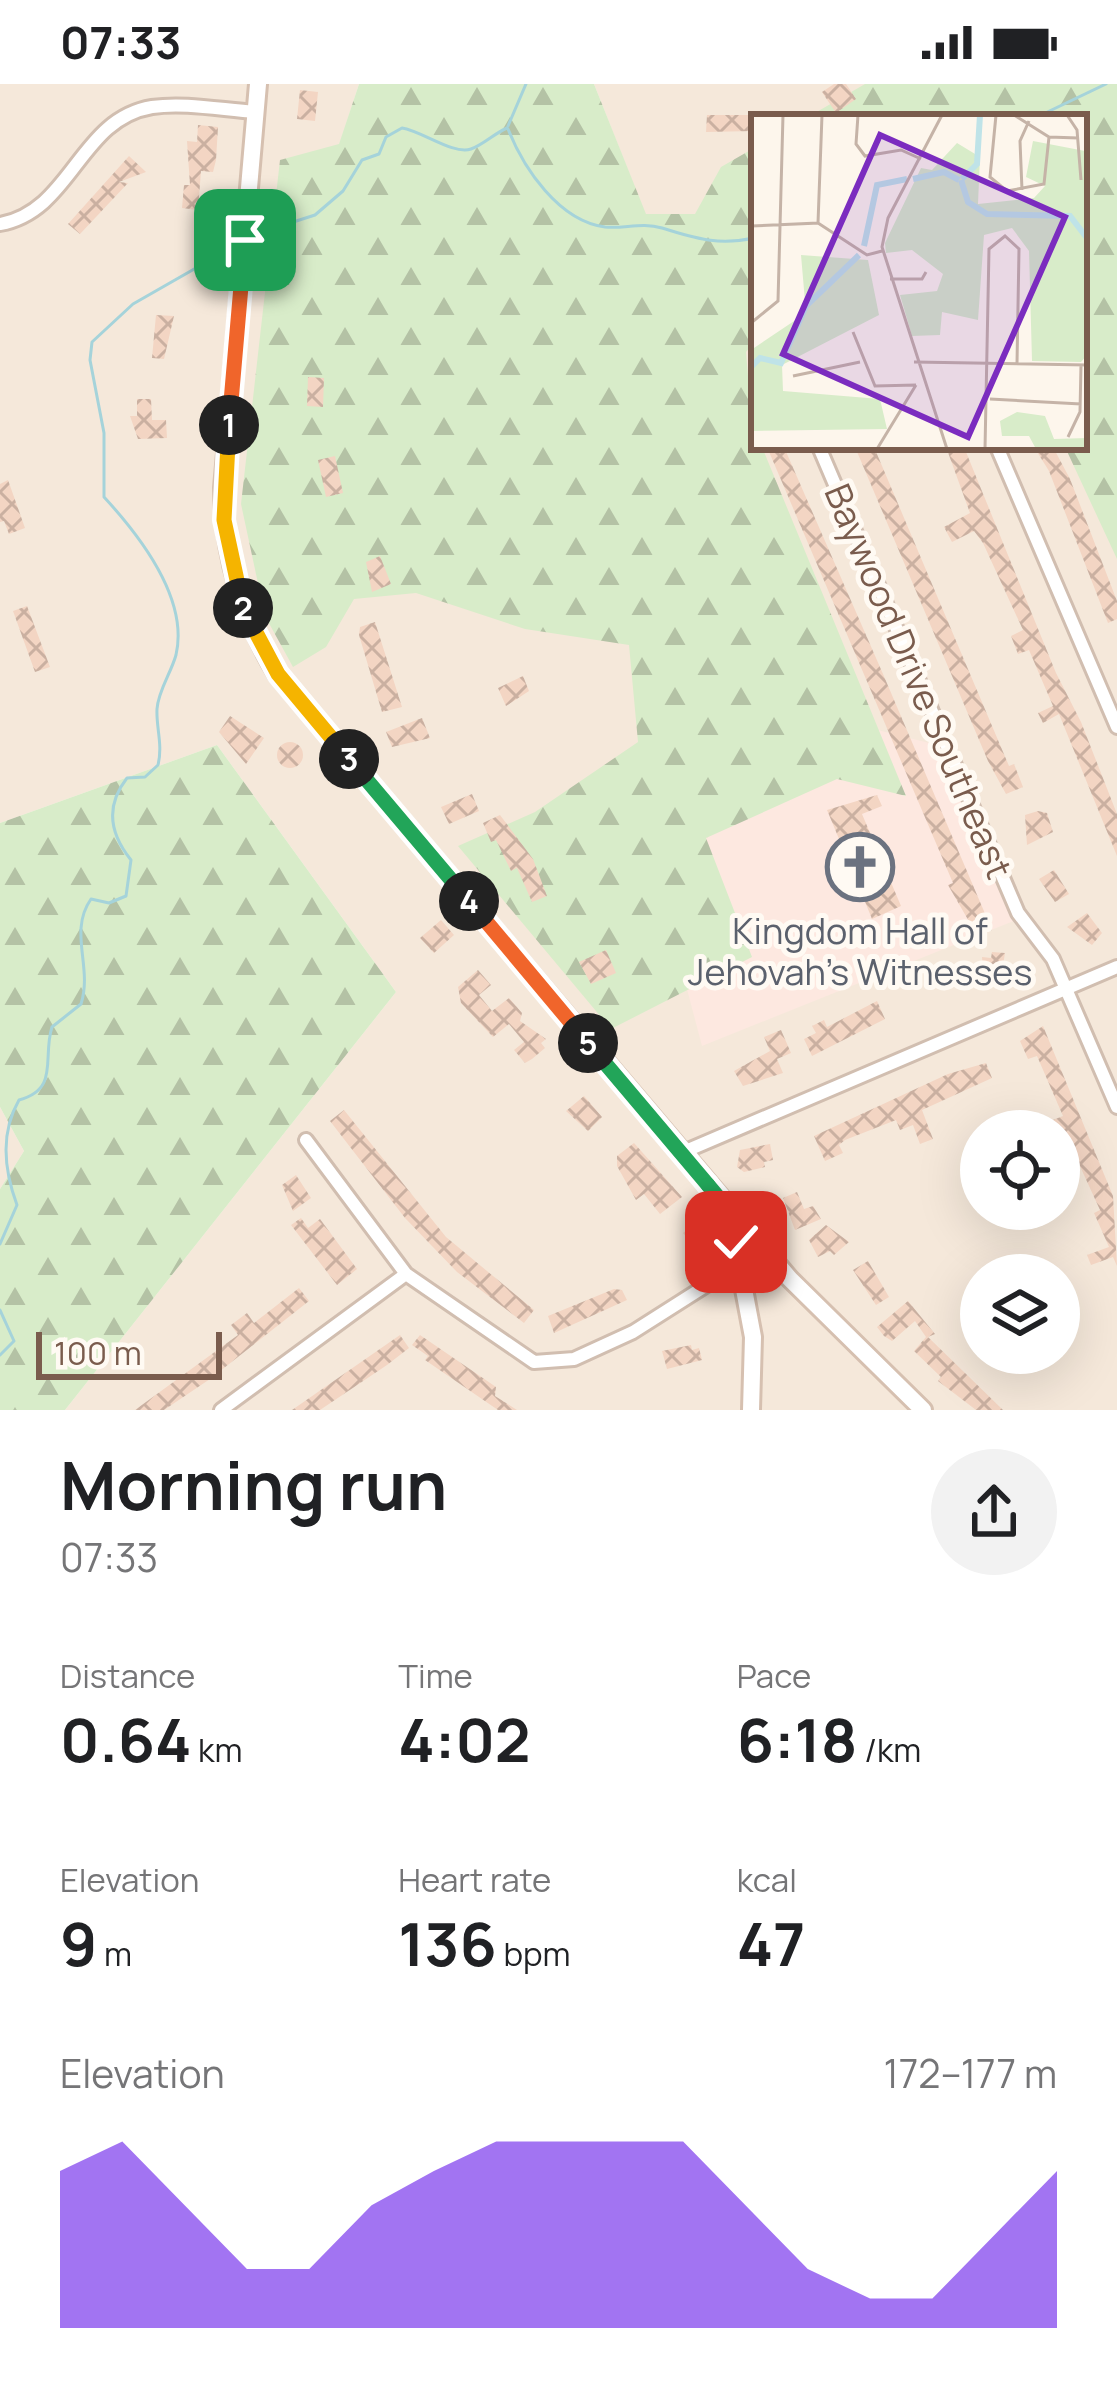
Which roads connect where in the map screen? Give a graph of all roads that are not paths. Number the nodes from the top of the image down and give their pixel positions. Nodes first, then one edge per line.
1 (258, 84) edge
2 (256, 112) junction
3 (0, 224) edge
4 (820, 450) edge
5 (998, 450) edge
6 (1117, 727) edge
7 (1117, 967) edge
8 (1066, 988) junction
9 (1117, 1107) edge
10 (306, 1140) dead end
11 (681, 1153) junction
12 (729, 1210) junction
13 (740, 1264) junction
14 (406, 1274) junction
15 (220, 1410) edge
16 (751, 1410) edge
17 (923, 1410) edge

1 - 2 street
2 - 3 street
2 - 11 street
4 - 8 street, Baywood Drive Southeast
5 - 6 street
7 - 8 street
8 - 9 street, Baywood Drive Southeast
8 - 11 street
10 - 14 street
11 - 12 street
12 - 13 street
12 - 17 street
13 - 14 street
13 - 16 street
14 - 15 street

